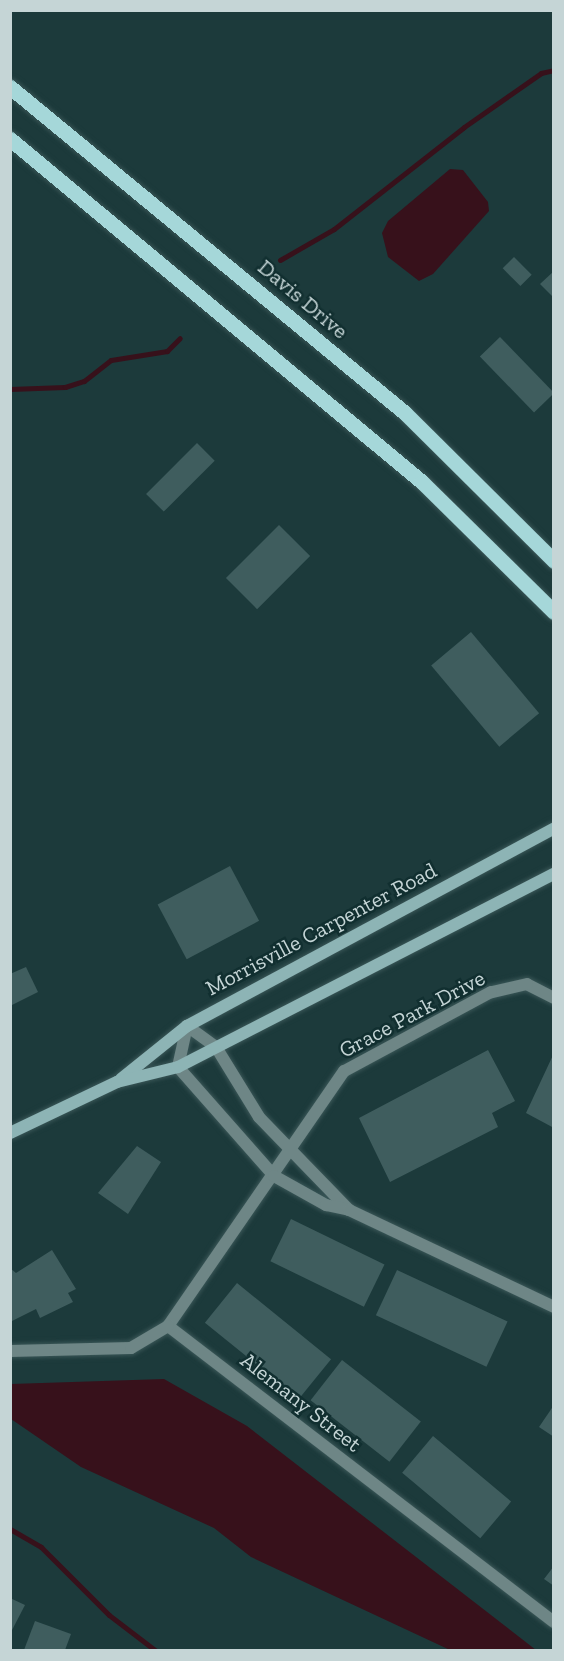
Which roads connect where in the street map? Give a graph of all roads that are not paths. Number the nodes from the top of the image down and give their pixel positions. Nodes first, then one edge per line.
1 (10, 87) edge
2 (10, 139) edge
3 (554, 561) edge
4 (554, 612) edge
5 (554, 828) edge
6 (554, 874) edge
7 (554, 998) edge
8 (187, 1026) junction
9 (216, 1047) junction
10 (178, 1067) junction
11 (117, 1082) junction
12 (10, 1133) edge
13 (290, 1151) junction
14 (274, 1176) junction
15 (349, 1210) junction
16 (554, 1307) edge
17 (168, 1326) junction
18 (10, 1351) edge
19 (554, 1623) edge

1 - 3 main road, Davis Drive
2 - 4 main road
5 - 8 main road, Morrisville Carpenter Road
6 - 9 main road, Morrisville Carpenter Road
7 - 13 street, Grace Park Drive
8 - 9 street
8 - 10 street
8 - 11 main road, Morrisville Carpenter Road
9 - 10 main road, Morrisville Carpenter Road
9 - 13 street
10 - 11 main road, Morrisville Carpenter Road
10 - 14 street
11 - 12 main road, Morrisville Carpenter Road
13 - 14 street
13 - 15 street
14 - 15 street
14 - 17 street
15 - 16 street
17 - 18 street
17 - 19 street, Alemany Street

